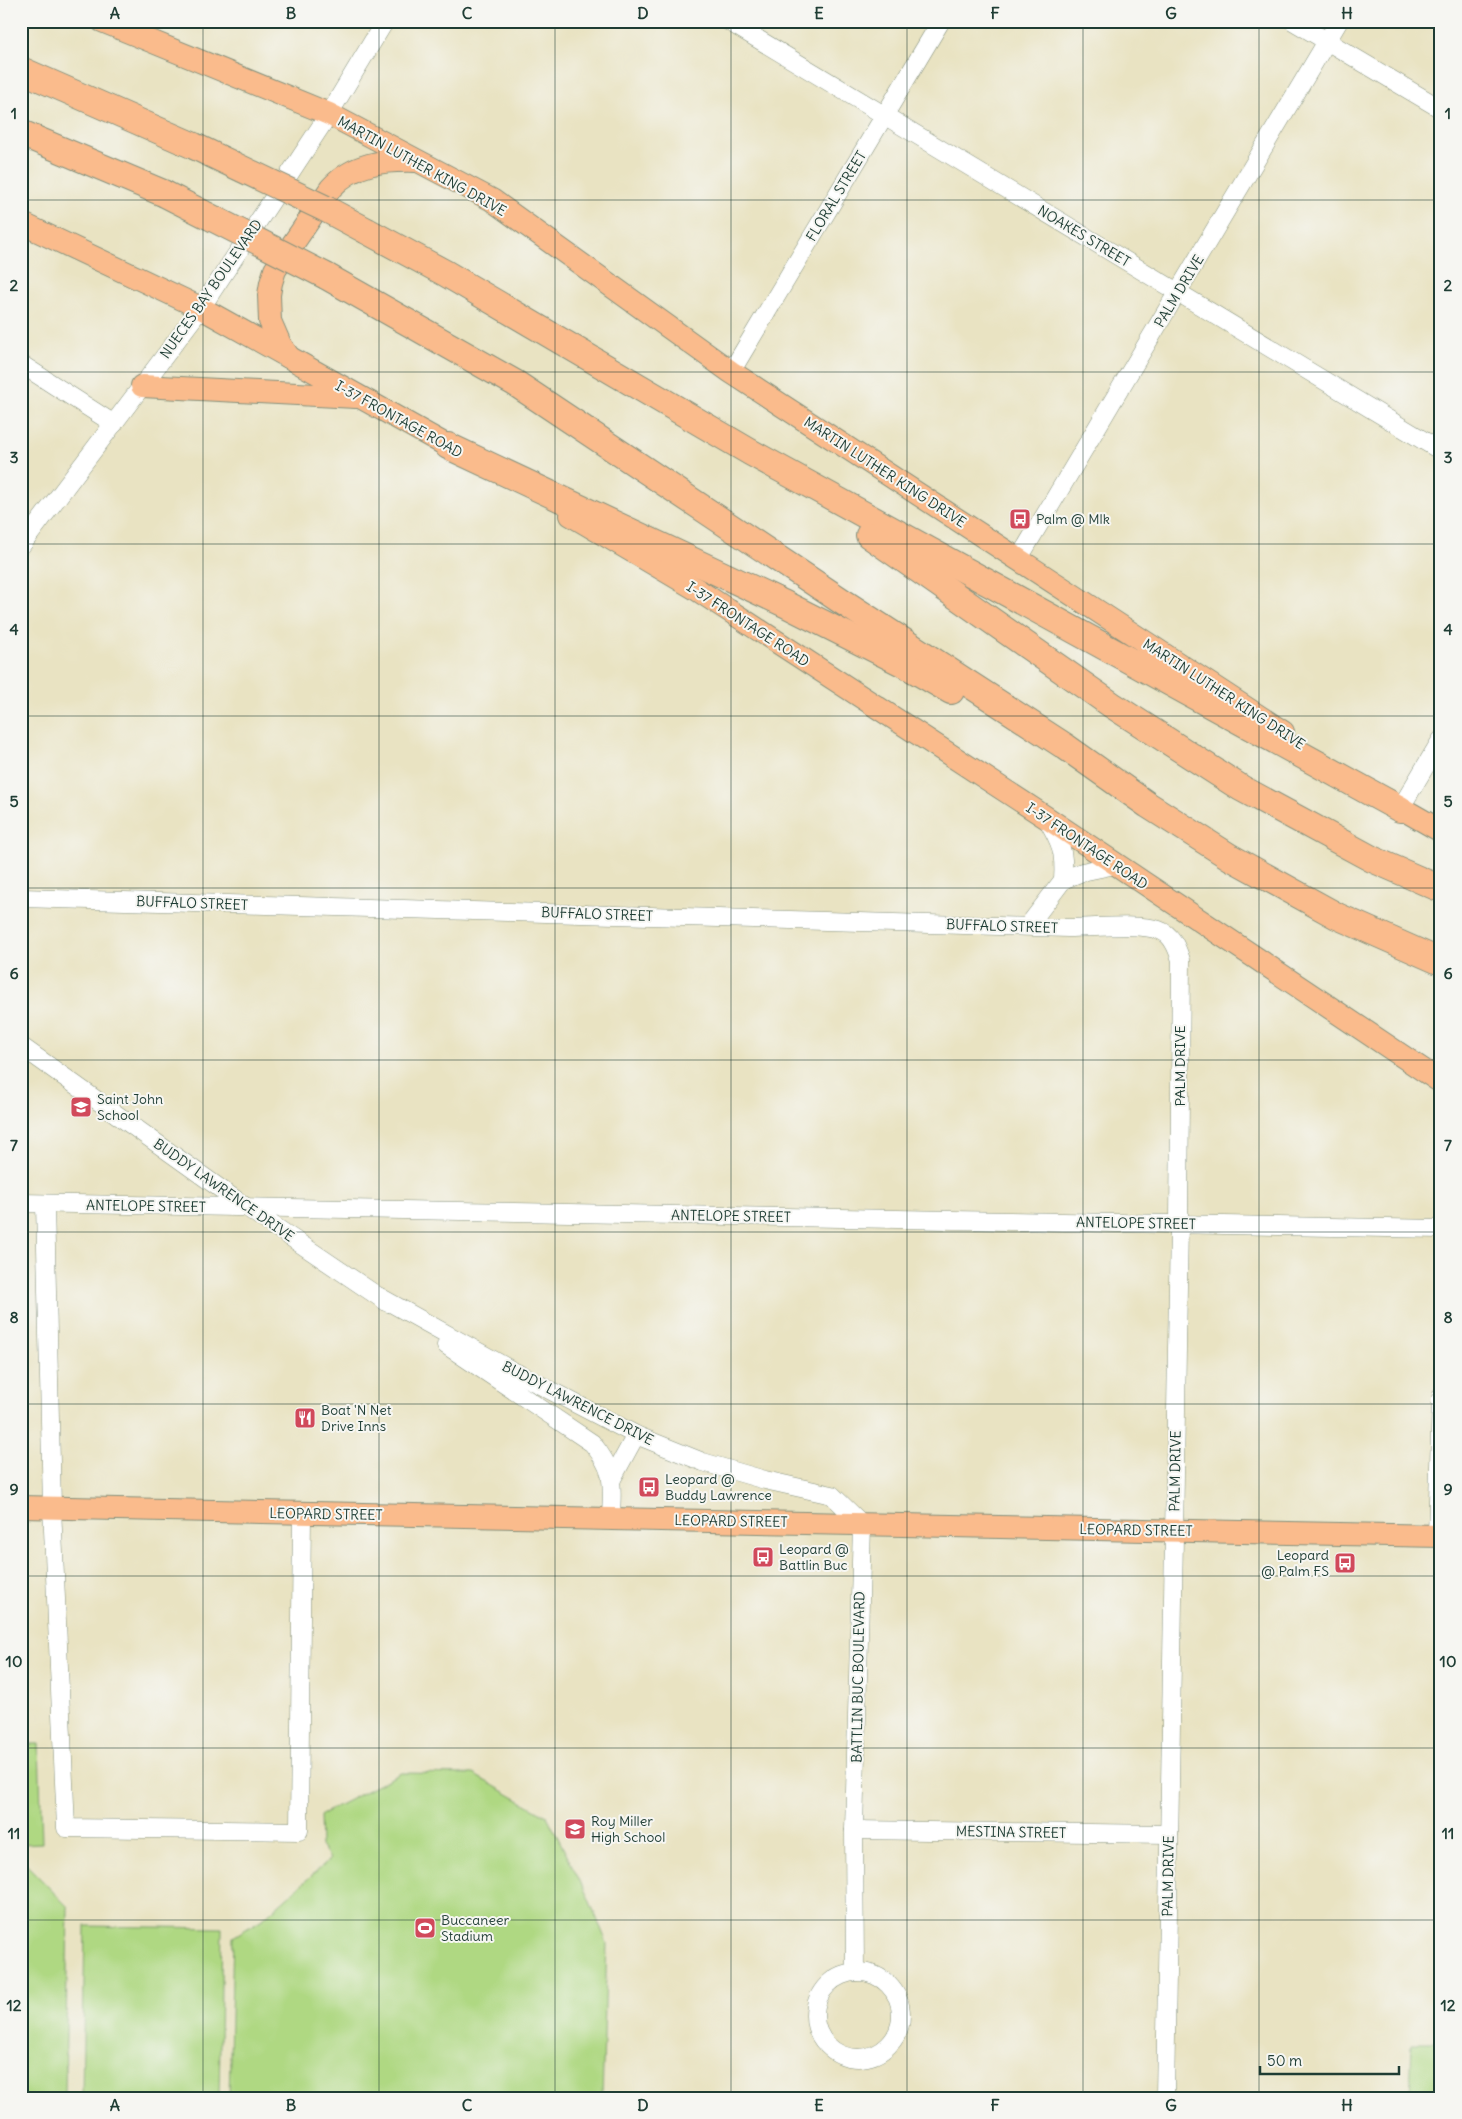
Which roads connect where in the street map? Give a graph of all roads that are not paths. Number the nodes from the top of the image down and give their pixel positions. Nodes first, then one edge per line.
1 (102, 21) edge
2 (385, 21) edge
3 (728, 21) edge
4 (941, 21) edge
5 (1293, 21) edge
6 (1340, 21) edge
7 (1327, 42) junction
8 (21, 70) edge
9 (1441, 109) edge
10 (329, 114) junction
11 (884, 116) junction
12 (21, 133) edge
13 (417, 162) junction
14 (21, 223) edge
15 (1178, 293) junction
16 (201, 308) junction
17 (290, 358) junction
18 (21, 364) edge
19 (732, 372) junction
20 (142, 386) junction
21 (360, 398) junction
22 (114, 424) junction
23 (448, 446) junction
24 (1441, 451) edge
25 (750, 452) junction
26 (21, 546) edge
27 (1018, 560) junction
28 (1441, 740) edge
29 (1148, 805) junction
30 (1400, 808) junction
31 (1047, 818) junction
32 (1441, 831) edge
33 (1115, 865) junction
34 (1063, 880) junction
35 (1441, 889) edge
36 (21, 898) edge
37 (1028, 926) junction
38 (1170, 937) joint
39 (1441, 962) edge
40 (21, 1046) edge
41 (1441, 1082) edge
42 (21, 1203) edge
43 (45, 1204) junction
44 (246, 1207) junction
45 (1179, 1224) junction
46 (1441, 1229) edge
47 (380, 1297) junction
48 (1441, 1397) edge
49 (630, 1432) junction
50 (592, 1444) junction
51 (612, 1479) junction
52 (21, 1507) edge
53 (52, 1508) junction
54 (302, 1514) junction
55 (611, 1518) junction
56 (862, 1524) junction
57 (1174, 1530) junction
58 (1439, 1536) edge
59 (854, 1830) junction
60 (1169, 1834) junction
61 (855, 1972) junction
62 (1165, 2098) edge

1 - 10 main road
2 - 10 street, NUECES BAY BOULEVARD
3 - 11 street, NOAKES STREET
4 - 11 street, FLORAL STREET
5 - 7 street
6 - 7 street, PALM DRIVE
7 - 9 street
7 - 15 street, PALM DRIVE
8 - 25 highway, bridge
10 - 13 main road, MARTIN LUTHER KING DRIVE
10 - 16 street, NUECES BAY BOULEVARD
11 - 15 street, NOAKES STREET
11 - 19 street, FLORAL STREET
12 - 29 highway, bridge
13 - 17 main road
13 - 19 main road, MARTIN LUTHER KING DRIVE
14 - 16 main road, I-37 FRONTAGE ROAD
15 - 24 street, NOAKES STREET
15 - 27 street, PALM DRIVE
16 - 17 main road, I-37 FRONTAGE ROAD
16 - 20 street, NUECES BAY BOULEVARD
17 - 21 main road, I-37 FRONTAGE ROAD
18 - 22 street
19 - 27 main road, MARTIN LUTHER KING DRIVE
20 - 21 main road
20 - 22 street, NUECES BAY BOULEVARD
21 - 23 main road, I-37 FRONTAGE ROAD
22 - 26 street, NUECES BAY BOULEVARD
23 - 29 highway
23 - 31 main road, I-37 FRONTAGE ROAD
25 - 30 highway
25 - 35 highway
27 - 30 main road, MARTIN LUTHER KING DRIVE
28 - 30 street
29 - 39 highway
30 - 32 main road, MARTIN LUTHER KING DRIVE
31 - 33 main road, I-37 FRONTAGE ROAD
31 - 34 street
33 - 34 street
33 - 41 main road, I-37 FRONTAGE ROAD
34 - 37 street
36 - 37 street, BUFFALO STREET
37 - 38 street, BUFFALO STREET
38 - 45 street, PALM DRIVE
40 - 44 street, BUDDY LAWRENCE DRIVE
42 - 43 street, ANTELOPE STREET
43 - 44 street, ANTELOPE STREET
43 - 53 street
44 - 45 street, ANTELOPE STREET
44 - 47 street, BUDDY LAWRENCE DRIVE
45 - 46 street, ANTELOPE STREET
45 - 57 street, PALM DRIVE
47 - 49 street, BUDDY LAWRENCE DRIVE
47 - 50 street, BUDDY LAWRENCE DRIVE
48 - 58 street
49 - 50 street
49 - 51 street
49 - 56 street, BUDDY LAWRENCE DRIVE
50 - 51 street, BUDDY LAWRENCE DRIVE
51 - 55 street, BUDDY LAWRENCE DRIVE
52 - 53 main road, LEOPARD STREET
53 - 54 main road, LEOPARD STREET
53 - 54 street
54 - 55 main road, LEOPARD STREET
55 - 56 main road, LEOPARD STREET
56 - 57 main road, LEOPARD STREET
56 - 59 street, BATTLIN BUC BOULEVARD
57 - 58 main road, LEOPARD STREET
57 - 60 street, PALM DRIVE
59 - 60 street, MESTINA STREET
59 - 61 street, BATTLIN BUC BOULEVARD
60 - 62 street, PALM DRIVE
61 - 61 street

